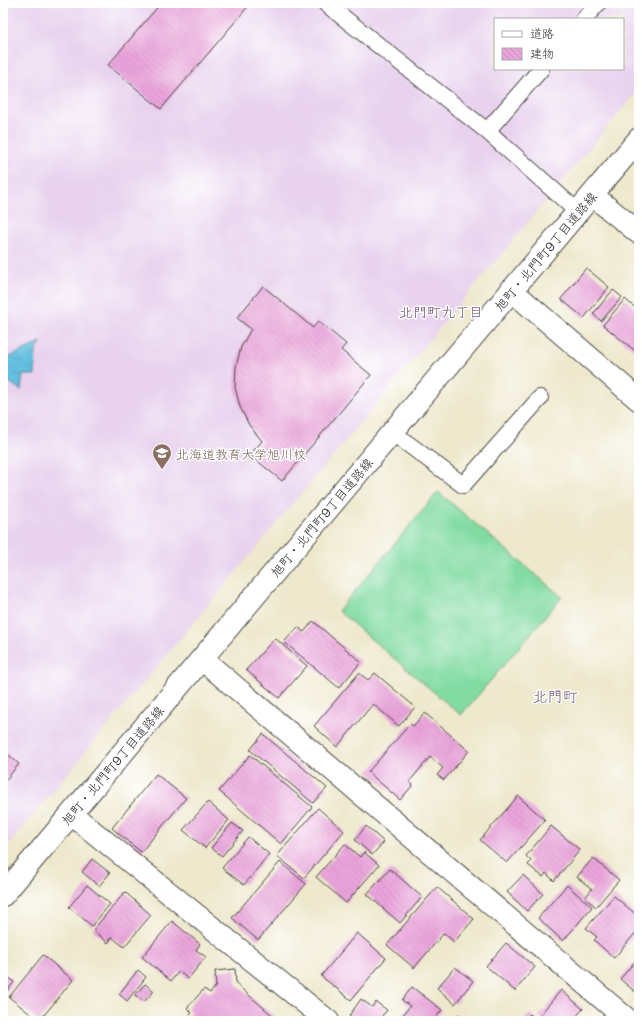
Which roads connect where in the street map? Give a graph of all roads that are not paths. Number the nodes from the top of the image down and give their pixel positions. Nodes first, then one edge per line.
1 (325, 3) edge
2 (598, 3) edge
3 (585, 18) edge
4 (540, 70) edge
5 (487, 131) junction
6 (639, 139) edge
7 (592, 195) junction
8 (578, 212) junction
9 (639, 233) edge
10 (511, 290) junction
11 (540, 398) dead end
12 (639, 400) edge
13 (392, 432) junction
14 (202, 659) junction
15 (71, 814) junction
16 (3, 895) edge
17 (328, 1021) edge
18 (628, 1021) edge

1 - 5 lane
2 - 3 lane
4 - 5 lane
5 - 8 lane
6 - 7 street, 旭町・北門町9丁目道路線
7 - 8 street, 旭町・北門町9丁目道路線
7 - 9 street
8 - 10 street, 旭町・北門町9丁目道路線
10 - 12 street
10 - 13 street, 旭町・北門町9丁目道路線
11 - 13 lane
13 - 14 street, 旭町・北門町9丁目道路線
14 - 15 street, 旭町・北門町9丁目道路線
14 - 18 street
15 - 16 street, 旭町・北門町9丁目道路線
15 - 17 street

